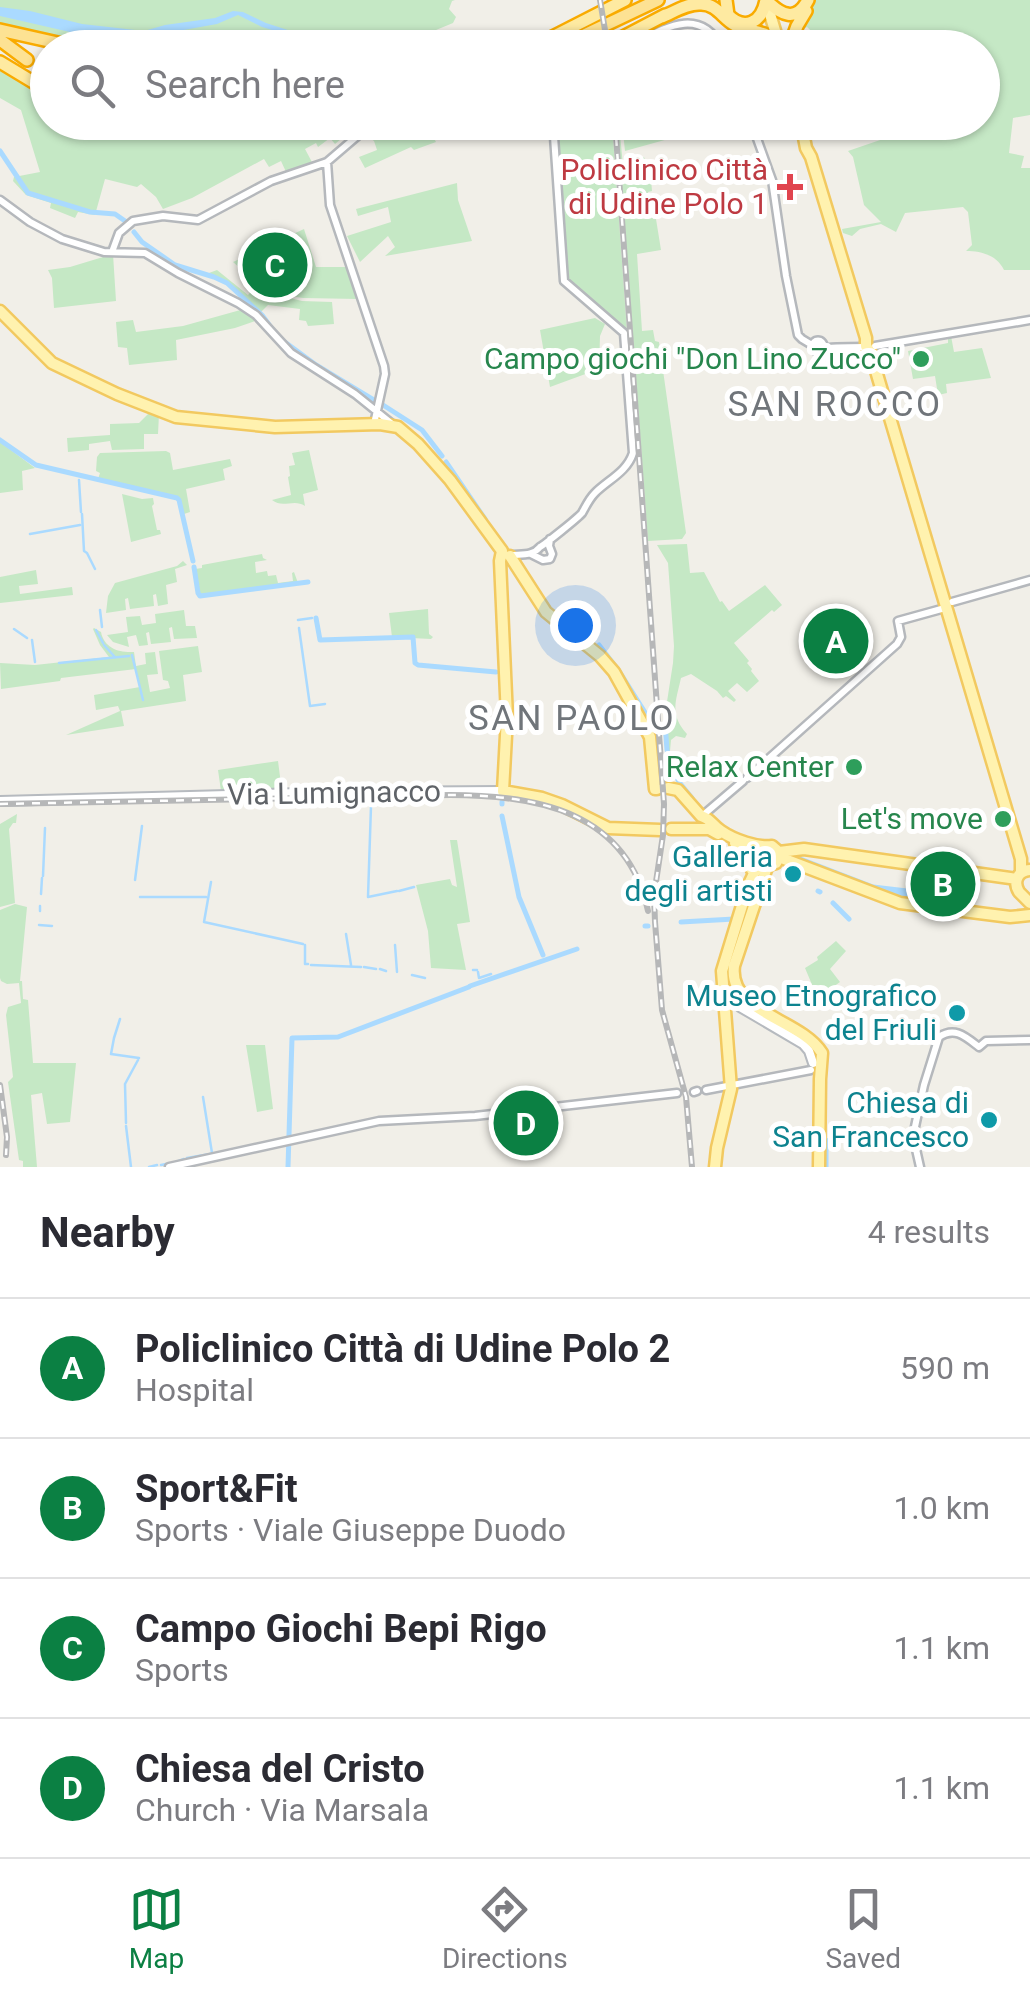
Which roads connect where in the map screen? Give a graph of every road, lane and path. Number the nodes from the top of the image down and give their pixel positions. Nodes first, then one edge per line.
1 (625, 0) edge
2 (658, 0) edge
3 (669, 0) edge
4 (692, 0) edge
5 (726, 0) edge
6 (766, 0) edge
7 (810, 0) edge
8 (662, 17) junction
9 (566, 30) edge
10 (595, 30) edge
11 (607, 30) edge
12 (637, 30) edge
13 (666, 30) edge
14 (708, 30) edge
15 (751, 30) edge
16 (777, 30) edge
17 (794, 30) edge
18 (0, 35) edge
19 (30, 40) edge
20 (30, 42) edge
21 (0, 60) edge
22 (27, 60) dead end
23 (30, 78) edge
24 (353, 140) edge
25 (554, 140) edge
26 (758, 140) edge
27 (808, 140) edge
28 (327, 162) junction
29 (0, 200) edge
30 (112, 252) junction
31 (3, 314) edge
32 (1030, 320) edge
33 (870, 345) junction
34 (377, 411) junction
35 (374, 424) junction
36 (396, 427) junction
37 (548, 543) junction
38 (507, 552) junction
39 (535, 554) junction
40 (1030, 580) edge
41 (950, 605) junction
42 (503, 791) junction
43 (0, 801) edge
44 (704, 820) junction
45 (734, 842) junction
46 (779, 854) junction
47 (764, 857) junction
48 (1024, 872) edge
49 (751, 878) junction
50 (1026, 897) edge
51 (1030, 914) edge
52 (727, 978) junction
53 (1030, 1040) edge
54 (816, 1068) junction
55 (701, 1091) dead end
56 (731, 1091) junction
57 (675, 1094) dead end
58 (168, 1167) edge
59 (716, 1167) edge
60 (819, 1167) edge
61 (920, 1167) edge

1 - 9 highway
2 - 10 highway
3 - 11 highway
4 - 8 highway
5 - 6 highway
6 - 7 highway
6 - 16 main road
7 - 17 highway
8 - 12 highway
8 - 15 highway
13 - 14 street
18 - 19 highway
18 - 20 highway
18 - 22 highway
21 - 23 highway
24 - 28 street
25 - 37 street
26 - 33 street
27 - 33 main road
28 - 30 street
28 - 34 street
29 - 30 street
30 - 34 street
31 - 35 main road
32 - 33 street
33 - 41 main road
34 - 35 street
34 - 36 street
35 - 36 main road
36 - 38 main road
37 - 39 street
37 - 39 street
38 - 39 street
38 - 42 main road
38 - 44 main road
40 - 41 street
41 - 44 street
41 - 48 main road
42 - 43 main road, Via Lumignacco
42 - 44 main road, Via Lumignacco
44 - 45 main road
44 - 47 main road
45 - 47 main road
45 - 49 main road
46 - 47 main road
46 - 47 main road
46 - 48 main road
46 - 51 main road
47 - 49 main road
47 - 52 main road
48 - 50 main road
49 - 52 main road
52 - 54 main road
52 - 54 main road
52 - 56 main road
53 - 61 street
54 - 56 street
54 - 60 main road
55 - 56 street
56 - 59 main road
57 - 58 street

